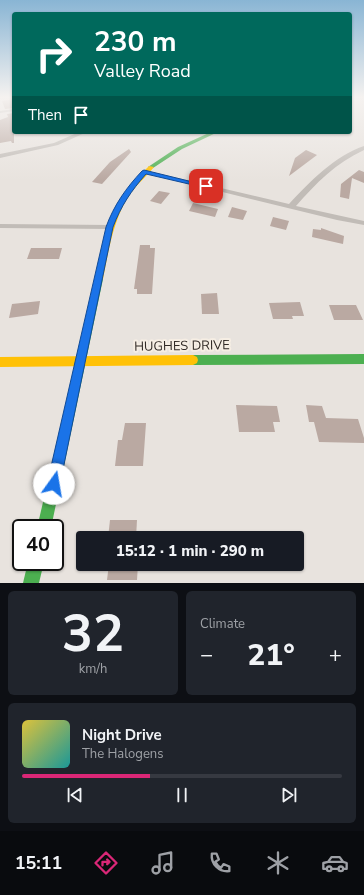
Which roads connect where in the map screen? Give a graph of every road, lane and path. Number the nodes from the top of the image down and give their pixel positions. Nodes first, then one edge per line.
1 (79, 134) edge
2 (210, 134) edge
3 (364, 148) edge
4 (0, 156) edge
5 (144, 172) junction
6 (291, 207) junction
7 (364, 223) edge
8 (0, 226) edge
9 (110, 227) junction
10 (364, 359) edge
11 (81, 360) junction
12 (0, 362) edge
13 (46, 519) edge
14 (34, 571) edge
15 (31, 583) edge

1 - 4 street
2 - 5 street
3 - 6 street
5 - 6 street
5 - 9 street
6 - 7 street
8 - 9 street
9 - 11 street
10 - 11 street, HUGHES DRIVE
11 - 12 street, HUGHES DRIVE
11 - 13 street
14 - 15 street

